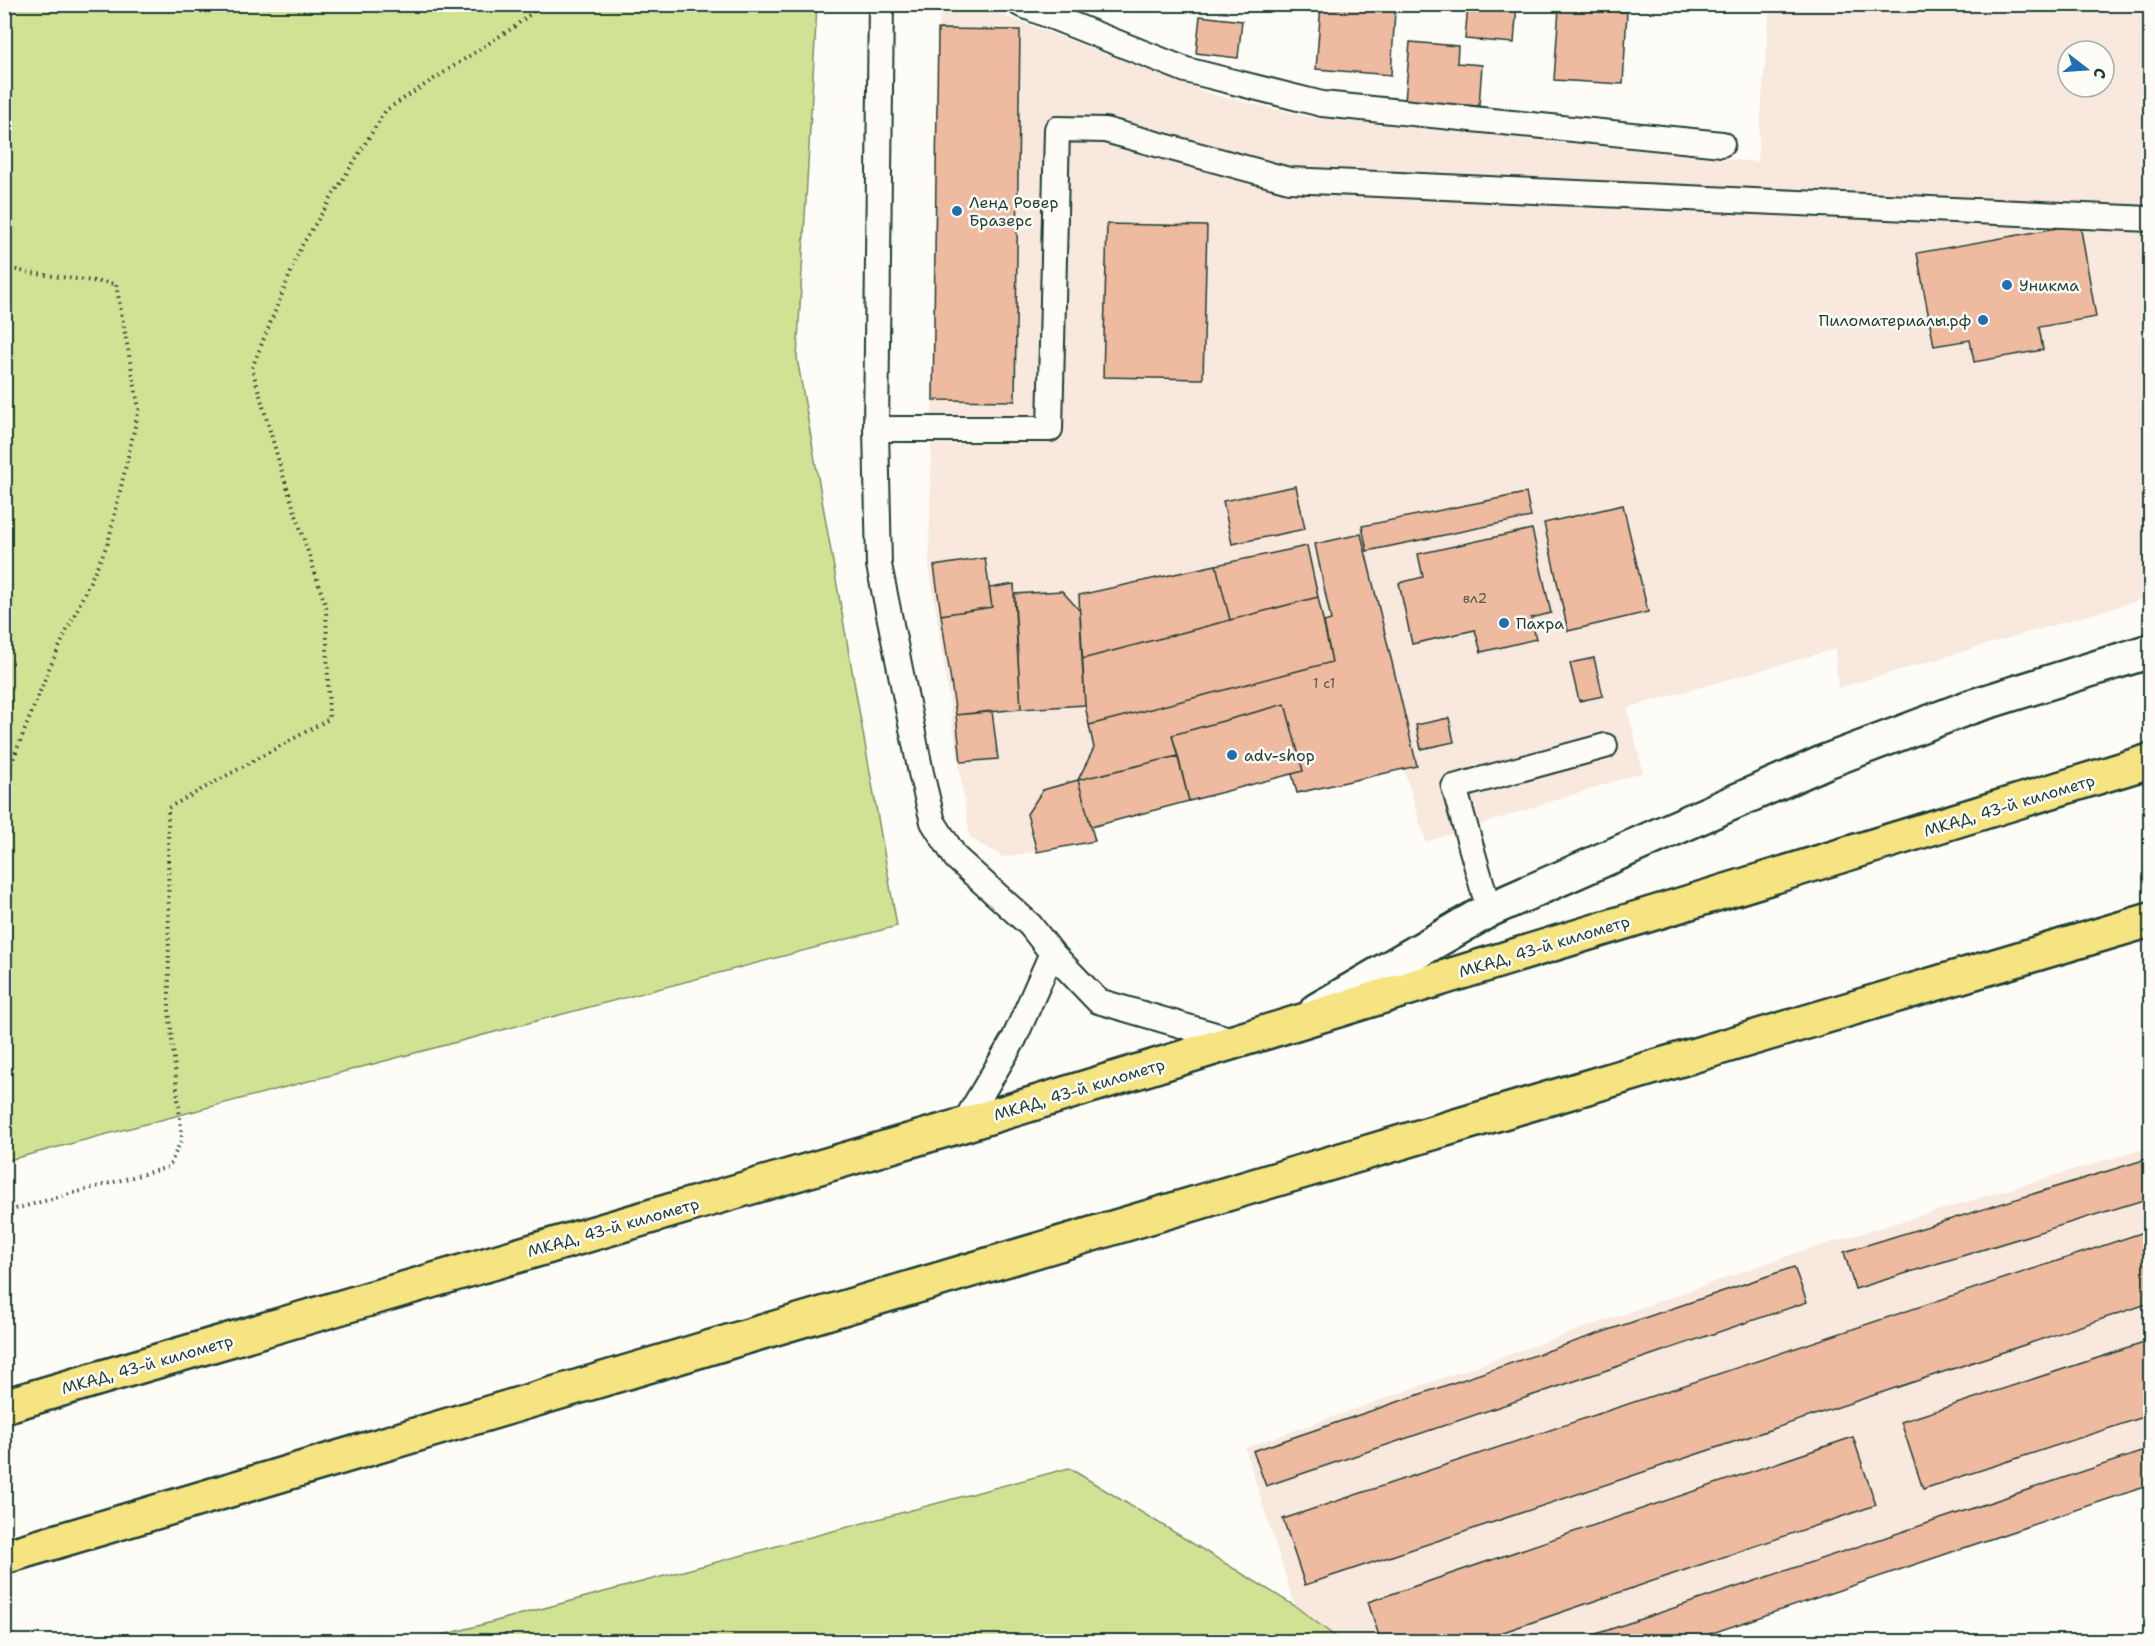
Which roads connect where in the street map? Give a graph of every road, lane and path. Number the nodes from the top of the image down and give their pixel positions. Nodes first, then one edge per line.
1 (543, 4) edge
2 (882, 4) edge
3 (1020, 4) edge
4 (1722, 144) dead end
5 (2151, 219) edge
6 (4, 267) edge
7 (876, 429) junction
8 (2151, 651) edge
9 (1605, 746) dead end
10 (2151, 761) edge
11 (4, 782) edge
12 (1489, 910) junction
13 (2151, 920) edge
14 (1052, 953) junction
15 (1293, 1023) junction
16 (1236, 1041) junction
17 (963, 1125) junction
18 (4, 1212) edge
19 (4, 1406) edge
20 (4, 1557) edge

1 - 18 path
2 - 7 lane
3 - 4 lane
5 - 7 lane
6 - 11 path
7 - 14 lane
8 - 12 street
9 - 12 lane
10 - 15 highway, МКАД, 43-й километр
12 - 15 street
13 - 20 highway
14 - 16 lane
14 - 17 lane
15 - 16 highway, МКАД, 43-й километр
16 - 17 highway, МКАД, 43-й километр
17 - 19 highway, МКАД, 43-й километр

